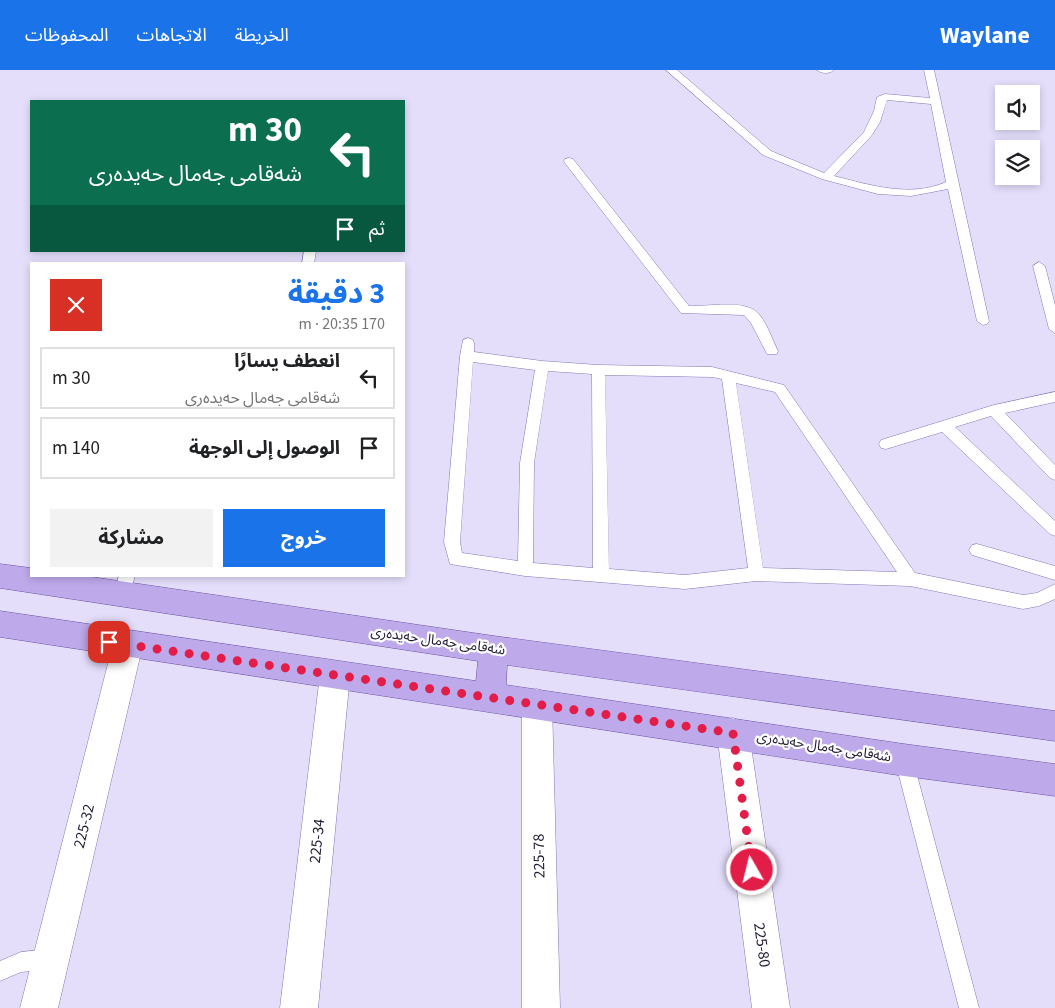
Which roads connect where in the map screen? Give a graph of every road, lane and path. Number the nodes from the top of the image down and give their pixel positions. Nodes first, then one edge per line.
1 (671, 70) edge
2 (822, 70) edge
3 (829, 70) edge
4 (929, 70) edge
5 (936, 101) junction
6 (569, 161) dead end
7 (826, 177) junction
8 (952, 182) junction
9 (1039, 266) dead end
10 (983, 321) dead end
11 (1055, 329) edge
12 (772, 351) dead end
13 (542, 366) junction
14 (598, 370) junction
15 (728, 376) junction
16 (1055, 397) edge
17 (994, 410) junction
18 (946, 426) junction
19 (886, 444) dead end
20 (1055, 474) edge
21 (1055, 530) edge
22 (977, 550) dead end
23 (525, 569) junction
24 (1055, 573) edge
25 (600, 574) junction
26 (756, 574) junction
27 (0, 576) edge
28 (910, 579) junction
29 (124, 586) edge
30 (1055, 591) edge
31 (0, 624) edge
32 (128, 644) junction
33 (494, 650) junction
34 (335, 675) junction
35 (489, 698) junction
36 (537, 704) junction
37 (1055, 726) edge
38 (733, 733) junction
39 (904, 760) junction
40 (1055, 780) edge
41 (51, 959) junction
42 (0, 971) edge
43 (39, 1008) edge
44 (299, 1008) edge
45 (540, 1008) edge
46 (771, 1008) edge
47 (969, 1008) edge

1 - 7 lane
2 - 3 lane
4 - 5 lane
5 - 7 lane
5 - 8 lane
6 - 12 lane
7 - 8 lane
8 - 10 lane
9 - 11 lane
13 - 14 lane
13 - 23 lane
13 - 23 lane
14 - 15 lane
14 - 25 lane
15 - 26 lane
15 - 28 lane
16 - 17 lane
17 - 18 lane
17 - 20 lane
18 - 19 lane
18 - 21 lane
22 - 24 lane
23 - 25 lane
25 - 26 lane
26 - 28 lane
27 - 29 main road, شەقامی جەمال حەیدەری
28 - 30 lane
29 - 33 main road, شەقامی جەمال حەیدەری
31 - 32 main road, شەقامی جەمال حەیدەری
32 - 34 main road, شەقامی جەمال حەیدەری
32 - 41 street, 225-32
33 - 35 main road
33 - 37 main road, شەقامی جەمال حەیدەری
34 - 35 main road, شەقامی جەمال حەیدەری
34 - 44 street, 225-34
35 - 36 main road, شەقامی جەمال حەیدەری
36 - 38 main road, شەقامی جەمال حەیدەری
36 - 45 street, 225-78
38 - 39 main road, شەقامی جەمال حەیدەری
38 - 46 street, 225-80
39 - 40 main road, شەقامی جەمال حەیدەری
39 - 47 lane
41 - 42 lane
41 - 43 street, 225-32

